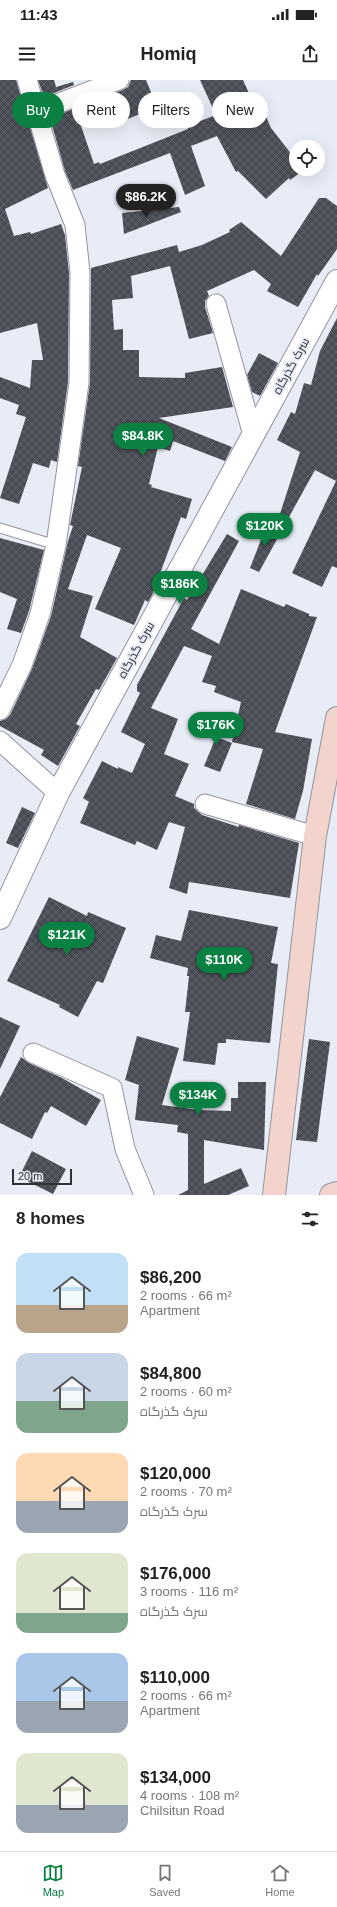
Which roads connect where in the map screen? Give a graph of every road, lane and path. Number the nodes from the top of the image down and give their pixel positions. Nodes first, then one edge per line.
1 (27, 80) edge
2 (119, 80) edge
3 (30, 92) edge
4 (64, 101) edge
5 (41, 128) edge
6 (337, 281) edge
7 (216, 304) dead end
8 (253, 435) junction
9 (0, 528) edge
10 (56, 545) junction
11 (0, 710) edge
12 (337, 718) edge
13 (0, 741) edge
14 (58, 792) junction
15 (205, 804) dead end
16 (315, 836) junction
17 (0, 918) edge
18 (33, 1053) dead end
19 (337, 1193) edge
20 (144, 1195) edge
21 (274, 1195) edge
22 (331, 1195) edge

1 - 3 street
2 - 4 street
5 - 10 street
6 - 8 street, سرک گذرگاه
7 - 8 street
8 - 14 street, سرک گذرگاه
9 - 10 lane
10 - 11 street
12 - 16 main road
13 - 14 street
14 - 17 street, سرک گذرگاه
15 - 16 street
16 - 21 main road
18 - 20 street
19 - 22 main road

